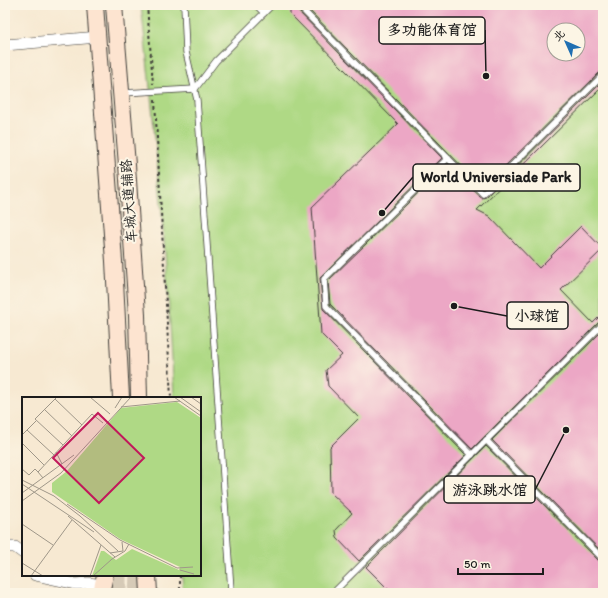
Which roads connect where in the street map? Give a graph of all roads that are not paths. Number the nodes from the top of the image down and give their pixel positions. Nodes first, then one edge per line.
1 (95, 5) edge
2 (114, 5) edge
3 (184, 5) edge
4 (256, 5) edge
5 (272, 5) edge
6 (298, 5) edge
7 (264, 13) junction
8 (98, 37) junction
9 (5, 45) edge
10 (603, 75) edge
11 (195, 90) junction
12 (121, 93) junction
13 (448, 158) junction
14 (603, 324) edge
15 (121, 397) edge
16 (139, 397) edge
17 (486, 440) junction
18 (472, 455) junction
19 (5, 547) edge
20 (22, 552) edge
21 (603, 559) edge
22 (40, 576) edge
23 (148, 576) edge
24 (103, 584) edge
25 (150, 593) edge
26 (234, 593) edge
27 (333, 593) edge

1 - 8 main road, 车城大道辅路
2 - 12 main road, 车城大道辅路
3 - 11 lane
4 - 7 lane
5 - 7 lane
6 - 13 lane
7 - 11 lane
8 - 9 street
8 - 15 main road, 车城大道辅路
10 - 13 lane
11 - 12 lane
11 - 26 lane
12 - 16 main road, 车城大道辅路
13 - 18 lane
14 - 17 lane
17 - 18 lane
17 - 21 lane
18 - 27 lane
19 - 20 street
22 - 24 street
23 - 25 main road

